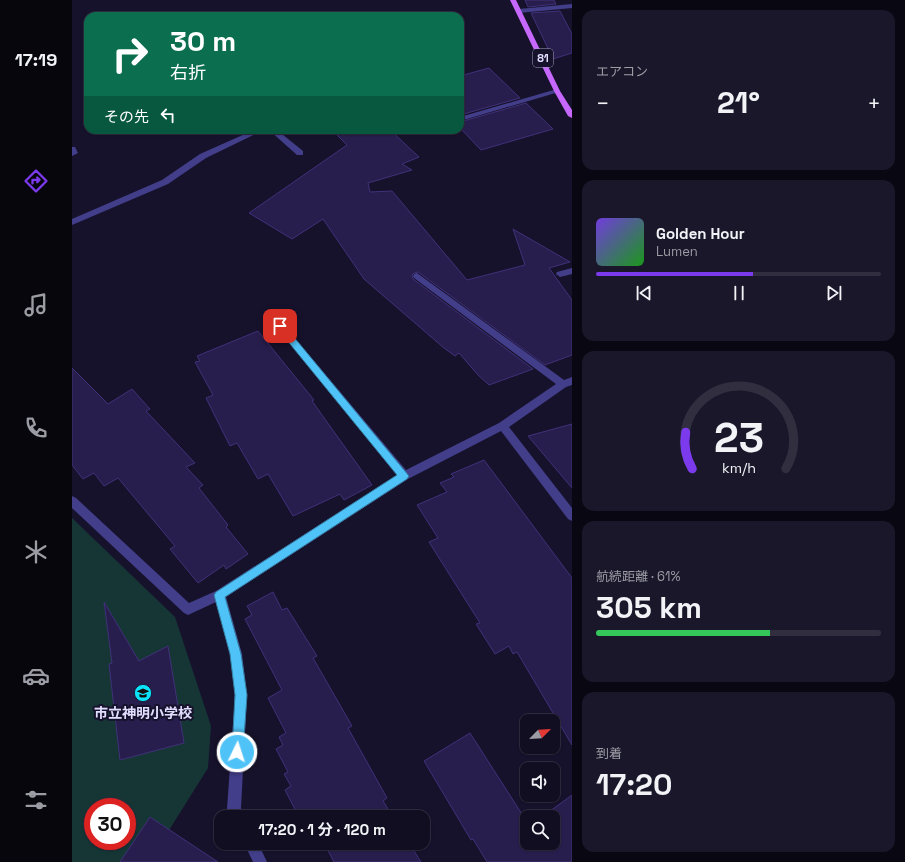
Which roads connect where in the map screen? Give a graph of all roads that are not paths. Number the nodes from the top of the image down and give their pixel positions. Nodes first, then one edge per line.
1 (513, 0) edge
2 (570, 7) edge
3 (520, 11) junction
4 (572, 14) edge
5 (557, 91) junction
6 (572, 116) edge
7 (464, 118) edge
8 (251, 134) edge
9 (278, 134) edge
10 (72, 149) edge
11 (300, 153) dead end
12 (72, 154) edge
13 (72, 222) edge
14 (572, 271) edge
15 (560, 274) dead end
16 (417, 276) dead end
17 (280, 326) dead end
18 (568, 382) edge
19 (503, 426) junction
20 (404, 476) junction
21 (72, 501) edge
22 (572, 516) edge
23 (220, 595) junction
24 (234, 810) edge
25 (254, 850) edge
26 (260, 862) edge

1 - 3 main road, 81
2 - 3 street
2 - 4 street
3 - 5 main road, 81
5 - 6 main road, 81
5 - 7 street
8 - 13 street
9 - 11 street
10 - 12 street
14 - 15 street
16 - 18 street
17 - 20 street
18 - 19 street
19 - 20 street
19 - 22 street
20 - 23 street
21 - 23 street
23 - 24 street
25 - 26 street

